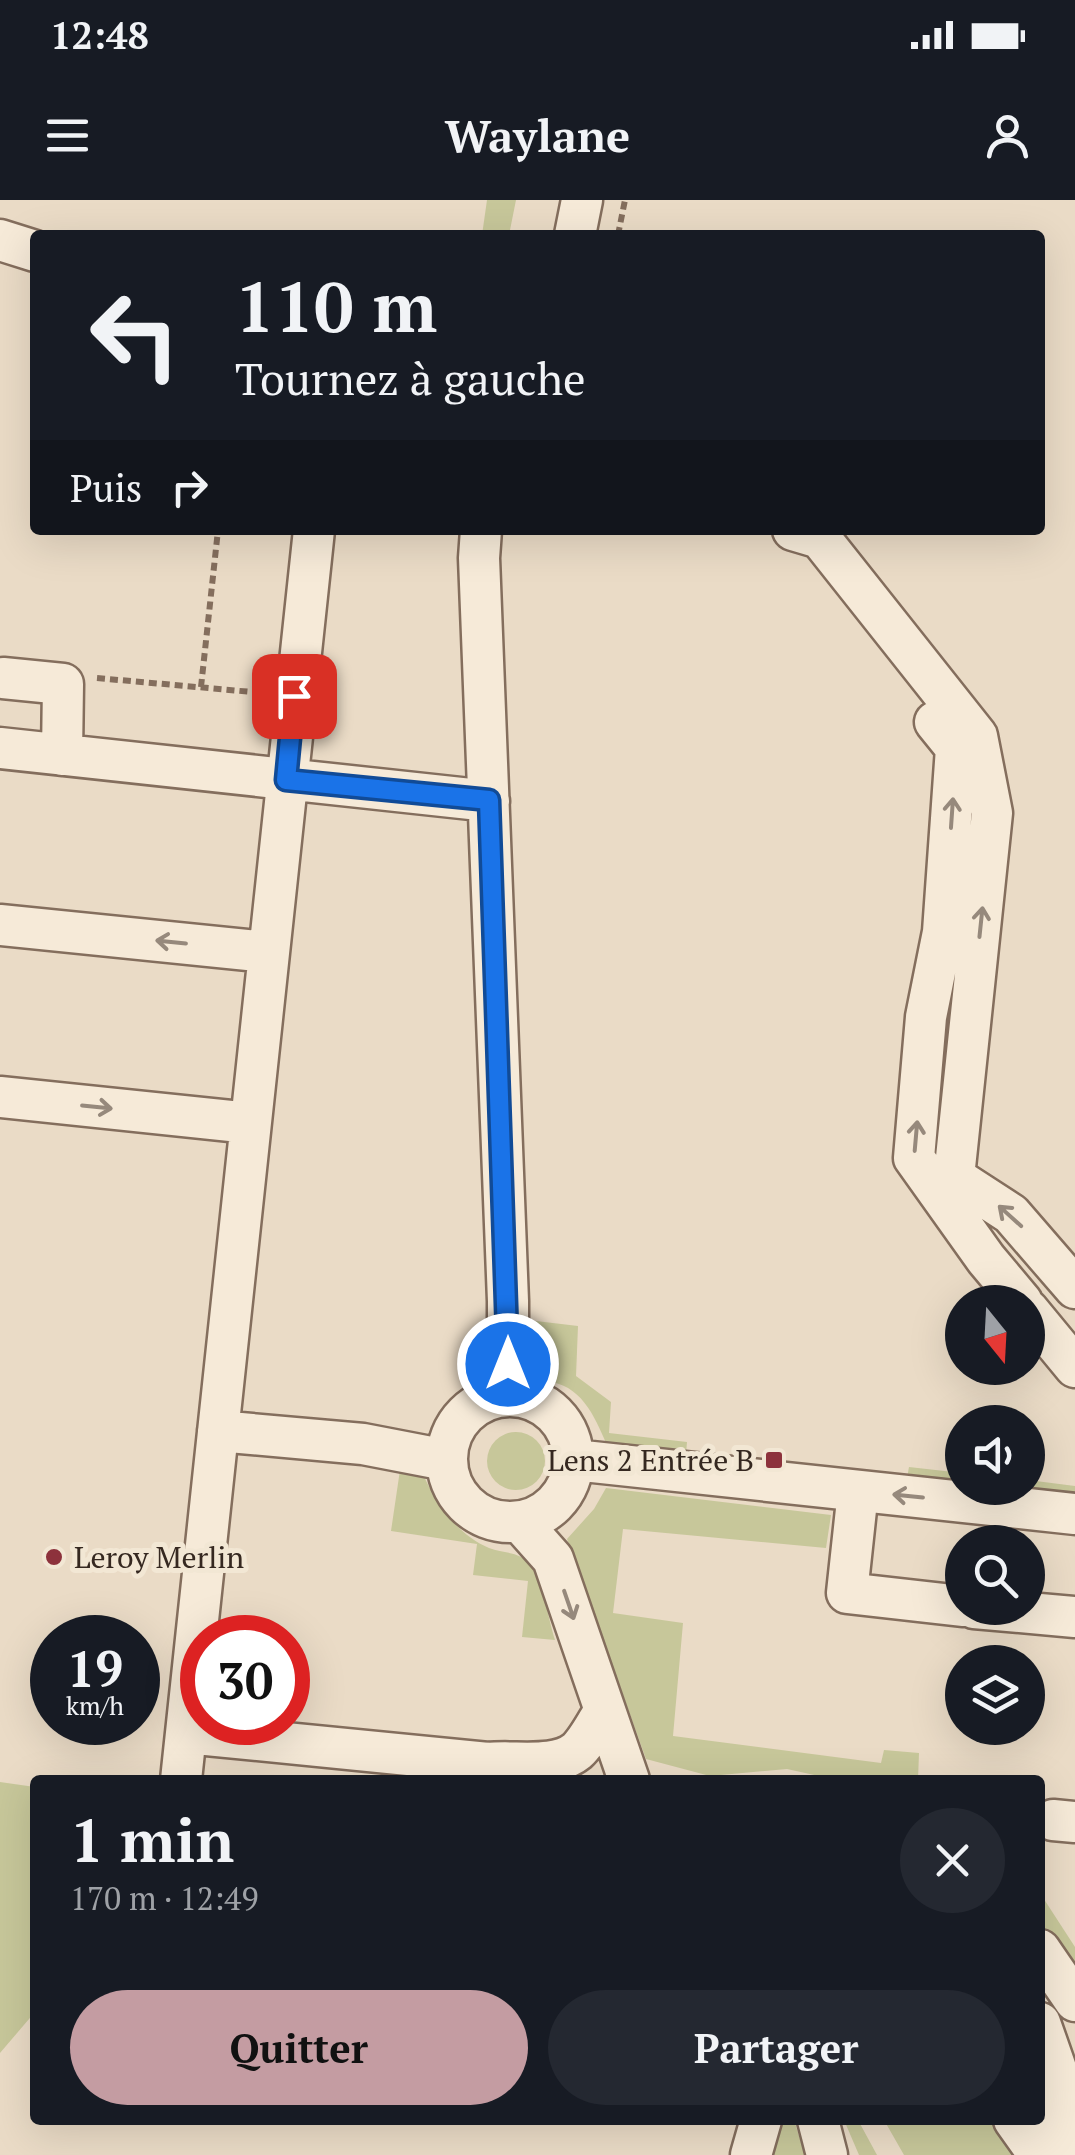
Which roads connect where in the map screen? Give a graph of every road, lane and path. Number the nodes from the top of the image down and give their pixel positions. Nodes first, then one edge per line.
1 (582, 200) edge
2 (625, 200) edge
3 (576, 230) edge
4 (619, 230) edge
5 (0, 240) edge
6 (30, 249) edge
7 (217, 535) edge
8 (313, 535) edge
9 (481, 535) edge
10 (788, 535) edge
11 (810, 535) edge
12 (3, 678) dead end
13 (63, 684) junction
14 (201, 688) junction
15 (294, 696) junction
16 (0, 748) edge
17 (62, 755) junction
18 (286, 780) junction
19 (489, 800) junction
20 (0, 924) edge
21 (268, 952) junction
22 (0, 1096) edge
23 (250, 1123) junction
24 (1008, 1285) edge
25 (1075, 1288) edge
26 (1045, 1331) edge
27 (1075, 1367) edge
28 (508, 1396) junction
29 (218, 1430) junction
30 (446, 1460) junction
31 (574, 1460) junction
32 (858, 1491) junction
33 (1075, 1514) edge
34 (520, 1523) junction
35 (945, 1604) edge
36 (1045, 1614) edge
37 (198, 1615) edge
38 (1075, 1617) edge
39 (605, 1710) junction
40 (185, 1745) edge
41 (310, 1745) edge
42 (488, 1762) junction
43 (182, 1775) edge
44 (517, 1775) edge
45 (626, 1775) edge
46 (1045, 1957) edge
47 (1075, 2002) edge
48 (1045, 2038) edge
49 (1045, 2098) edge
50 (1075, 2123) edge
51 (760, 2125) edge
52 (819, 2125) edge
53 (1018, 2125) edge
54 (751, 2155) edge
55 (828, 2155) edge
56 (1040, 2155) edge
57 (1069, 2155) edge

1 - 3 street
2 - 4 path
5 - 6 street
7 - 14 path
8 - 15 street
9 - 19 street
24 -> 10 street
25 -> 11 street
12 - 13 street
13 - 14 path
13 - 17 street
14 - 15 path
15 - 18 street
16 - 17 street
17 - 18 street
18 - 19 street
18 - 21 street
19 - 28 street
21 -> 20 street
21 - 23 street
22 -> 23 street
23 - 29 street
26 - 27 street
28 - 30 street
28 - 31 street
29 - 30 street
29 - 37 street
30 - 34 street
31 - 32 street
31 - 34 street
33 -> 32 street
32 - 35 street
34 -> 39 street
36 - 38 street
39 - 42 street
39 - 45 street
40 - 43 street
41 - 42 street
42 - 44 street
46 - 47 street
48 - 50 street
49 - 57 street
51 - 54 street
52 - 55 street
53 - 56 street

